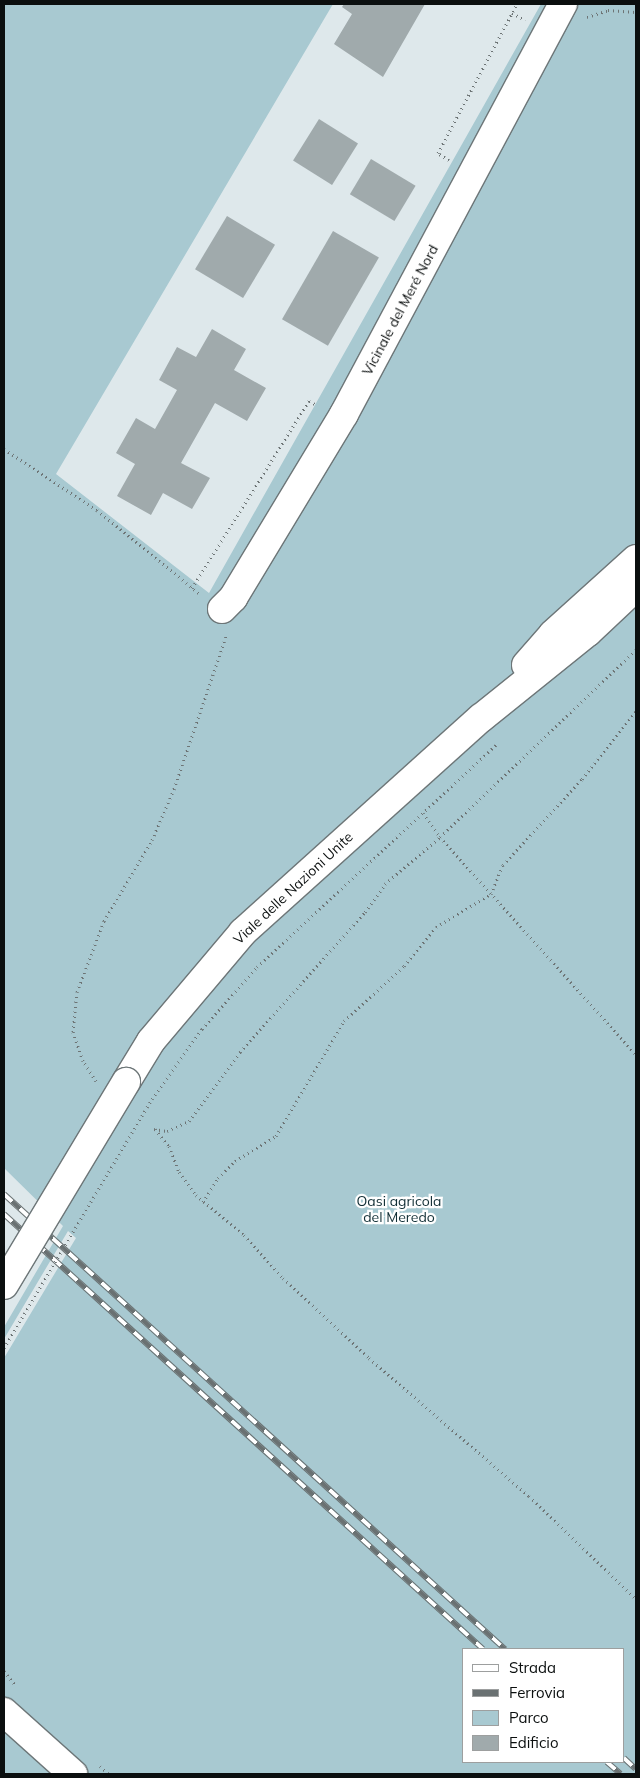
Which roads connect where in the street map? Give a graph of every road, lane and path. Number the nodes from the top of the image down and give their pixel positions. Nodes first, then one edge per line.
1 (517, 4) edge
2 (563, 4) edge
3 (452, 162) dead end
4 (321, 408) dead end
5 (4, 449) edge
6 (636, 559) edge
7 (180, 577) dead end
8 (636, 587) edge
9 (192, 588) dead end
10 (222, 609) dead end
11 (225, 639) dead end
12 (636, 650) edge
13 (636, 711) edge
14 (482, 718) junction
15 (500, 741) dead end
16 (423, 813) junction
17 (440, 837) junction
18 (491, 894) junction
19 (636, 1055) edge
20 (113, 1085) junction
21 (203, 1202) junction
22 (4, 1285) edge
23 (4, 1348) edge
24 (636, 1600) edge
25 (4, 1712) edge
26 (73, 1774) edge

1 - 3 path
2 - 10 street, Vicinale del Meré Nord
4 - 9 path
5 - 7 path
6 - 14 street, Viale delle Nazioni Unite
8 - 14 street, Viale delle Nazioni Unite
11 - 20 path
12 - 17 path
13 - 18 path
14 - 20 street, Viale delle Nazioni Unite
15 - 16 path
16 - 17 path
16 - 23 path, bridge
17 - 18 path
17 - 21 path
18 - 19 path
18 - 21 path
20 - 22 street, Viale delle Nazioni Unite, bridge
21 - 24 path
25 - 26 street

